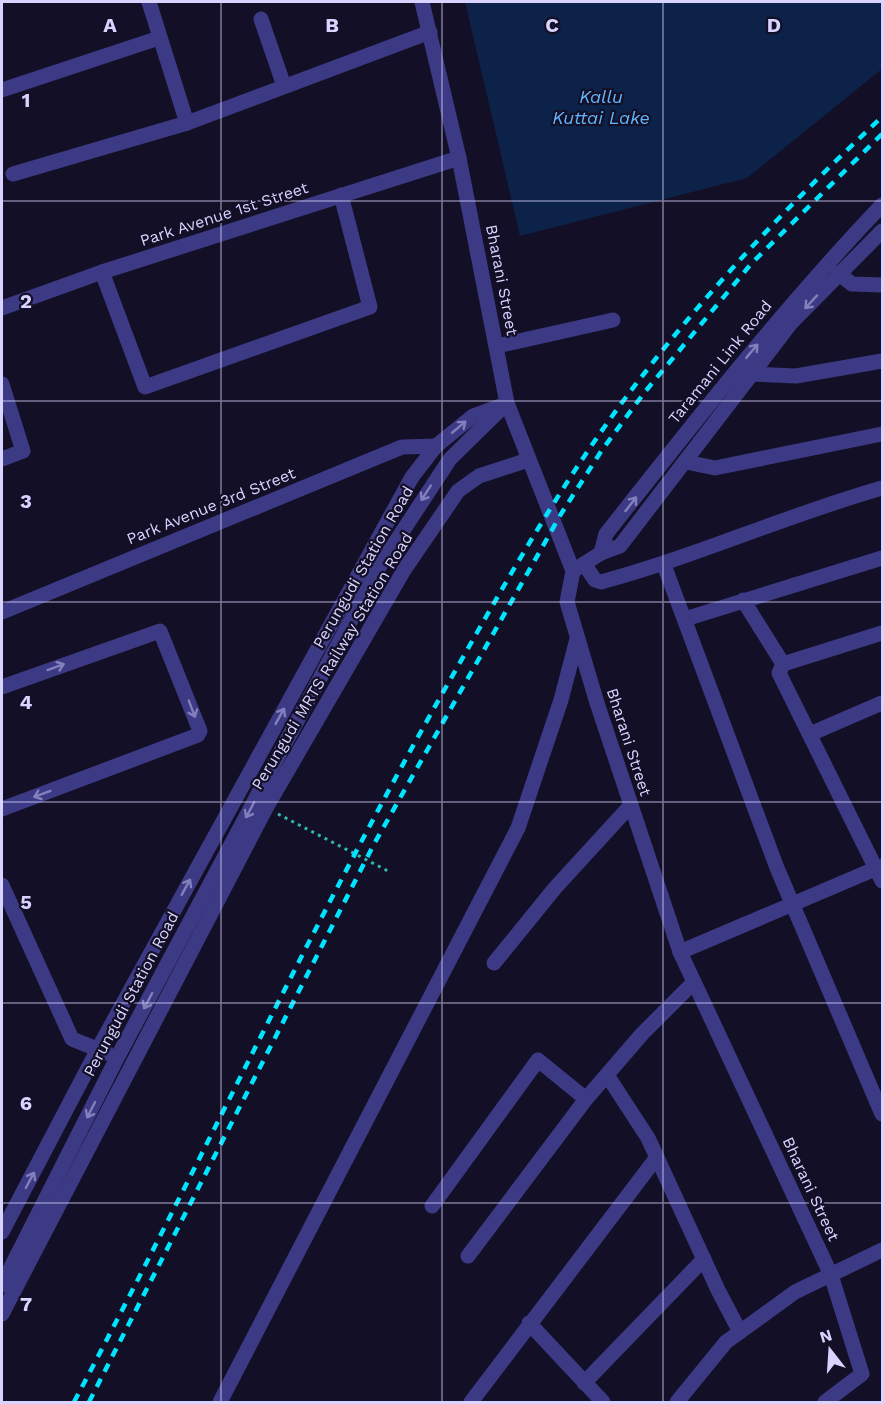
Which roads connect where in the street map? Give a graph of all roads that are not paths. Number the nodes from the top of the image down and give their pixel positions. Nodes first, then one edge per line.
1 (149, 2) edge
2 (422, 2) edge
3 (261, 19) dead end
4 (430, 32) junction
5 (159, 38) junction
6 (284, 86) junction
7 (2, 90) edge
8 (187, 123) junction
9 (459, 158) junction
10 (13, 174) dead end
11 (341, 195) junction
12 (882, 205) edge
13 (882, 231) edge
14 (102, 272) junction
15 (838, 273) junction
16 (882, 285) edge
17 (2, 308) edge
18 (614, 320) dead end
19 (497, 346) junction
20 (882, 361) edge
21 (751, 374) junction
22 (2, 384) edge
23 (507, 403) junction
24 (882, 434) edge
25 (436, 446) junction
26 (2, 459) edge
27 (528, 460) junction
28 (686, 462) junction
29 (882, 488) edge
30 (601, 553) junction
31 (882, 558) edge
32 (664, 565) junction
33 (578, 567) junction
34 (743, 600) junction
35 (2, 612) edge
36 (685, 619) junction
37 (882, 633) edge
38 (577, 639) junction
39 (783, 664) junction
40 (2, 687) edge
41 (882, 703) edge
42 (810, 734) junction
43 (631, 805) junction
44 (2, 809) edge
45 (880, 872) edge
46 (2, 888) edge
47 (794, 904) junction
48 (680, 952) junction
49 (494, 963) dead end
50 (160, 978) junction
51 (694, 982) junction
52 (175, 987) junction
53 (98, 1049) junction
54 (117, 1058) junction
55 (607, 1075) junction
56 (586, 1099) junction
57 (882, 1114) edge
58 (657, 1157) junction
59 (432, 1206) dead end
60 (2, 1232) edge
61 (882, 1250) edge
62 (468, 1256) dead end
63 (704, 1259) junction
64 (831, 1275) junction
65 (2, 1285) edge
66 (2, 1314) edge
67 (529, 1323) junction
68 (740, 1332) junction
69 (584, 1383) junction
70 (220, 1402) edge
71 (471, 1402) edge
72 (603, 1402) edge
73 (677, 1402) edge
74 (825, 1402) edge

1 - 5 street
2 - 4 street, Bharani Street
3 - 6 street
4 - 6 street
4 - 9 street, Bharani Street
5 - 7 street
5 - 8 street
6 - 8 street
8 - 10 street
9 - 11 street, Park Avenue 1st Street
9 - 19 street, Bharani Street
11 - 14 street, Park Avenue 1st Street
11 - 14 street
30 -> 12 street, Taramani Link Road
13 - 15 street, Taramani Link Road
14 - 17 street, Park Avenue 1st Street
15 - 16 street
15 -> 21 street, Taramani Link Road
18 - 19 street
19 - 23 street, Bharani Street
20 - 21 street
21 - 28 street, Taramani Link Road
22 - 26 street
25 -> 23 street, Perungudi Station Road
23 - 27 street, Bharani Street
23 -> 50 street, Perungudi Station Road
24 - 28 street
25 - 35 street, Park Avenue 3rd Street
53 -> 25 street, Perungudi Station Road
27 - 33 street, Bharani Street
27 - 52 street, Perungudi MRTS Railway Station Road
28 - 30 street, Taramani Link Road
29 - 32 street
30 - 33 street, Taramani Link Road
31 - 34 street
32 - 33 street
32 - 36 street
33 - 38 street, Bharani Street
34 - 36 street
34 - 39 street
36 - 47 street
37 - 39 street
38 - 43 street, Bharani Street
38 - 70 street
39 - 42 street
40 -> 44 street
41 - 42 street
42 - 45 street
43 - 48 street, Bharani Street
43 - 49 street
45 - 47 street
46 - 53 street
47 - 48 street
47 - 57 street
48 - 51 street, Bharani Street
50 - 52 street, Perungudi Station Road
50 -> 54 street, Perungudi Station Road
51 - 55 street
51 - 64 street, Bharani Street
52 - 66 street, Perungudi MRTS Railway Station Road
53 - 54 street
60 -> 53 street, Perungudi Station Road
54 -> 65 street, Perungudi Station Road
55 - 56 street
55 - 58 street
56 - 59 street
56 - 62 street
58 - 63 street
58 - 67 street
61 - 64 street
63 - 68 street
63 - 69 street
64 - 68 street
64 - 74 street, Bharani Street
67 - 69 street
67 - 71 street
68 - 73 street
69 - 72 street

